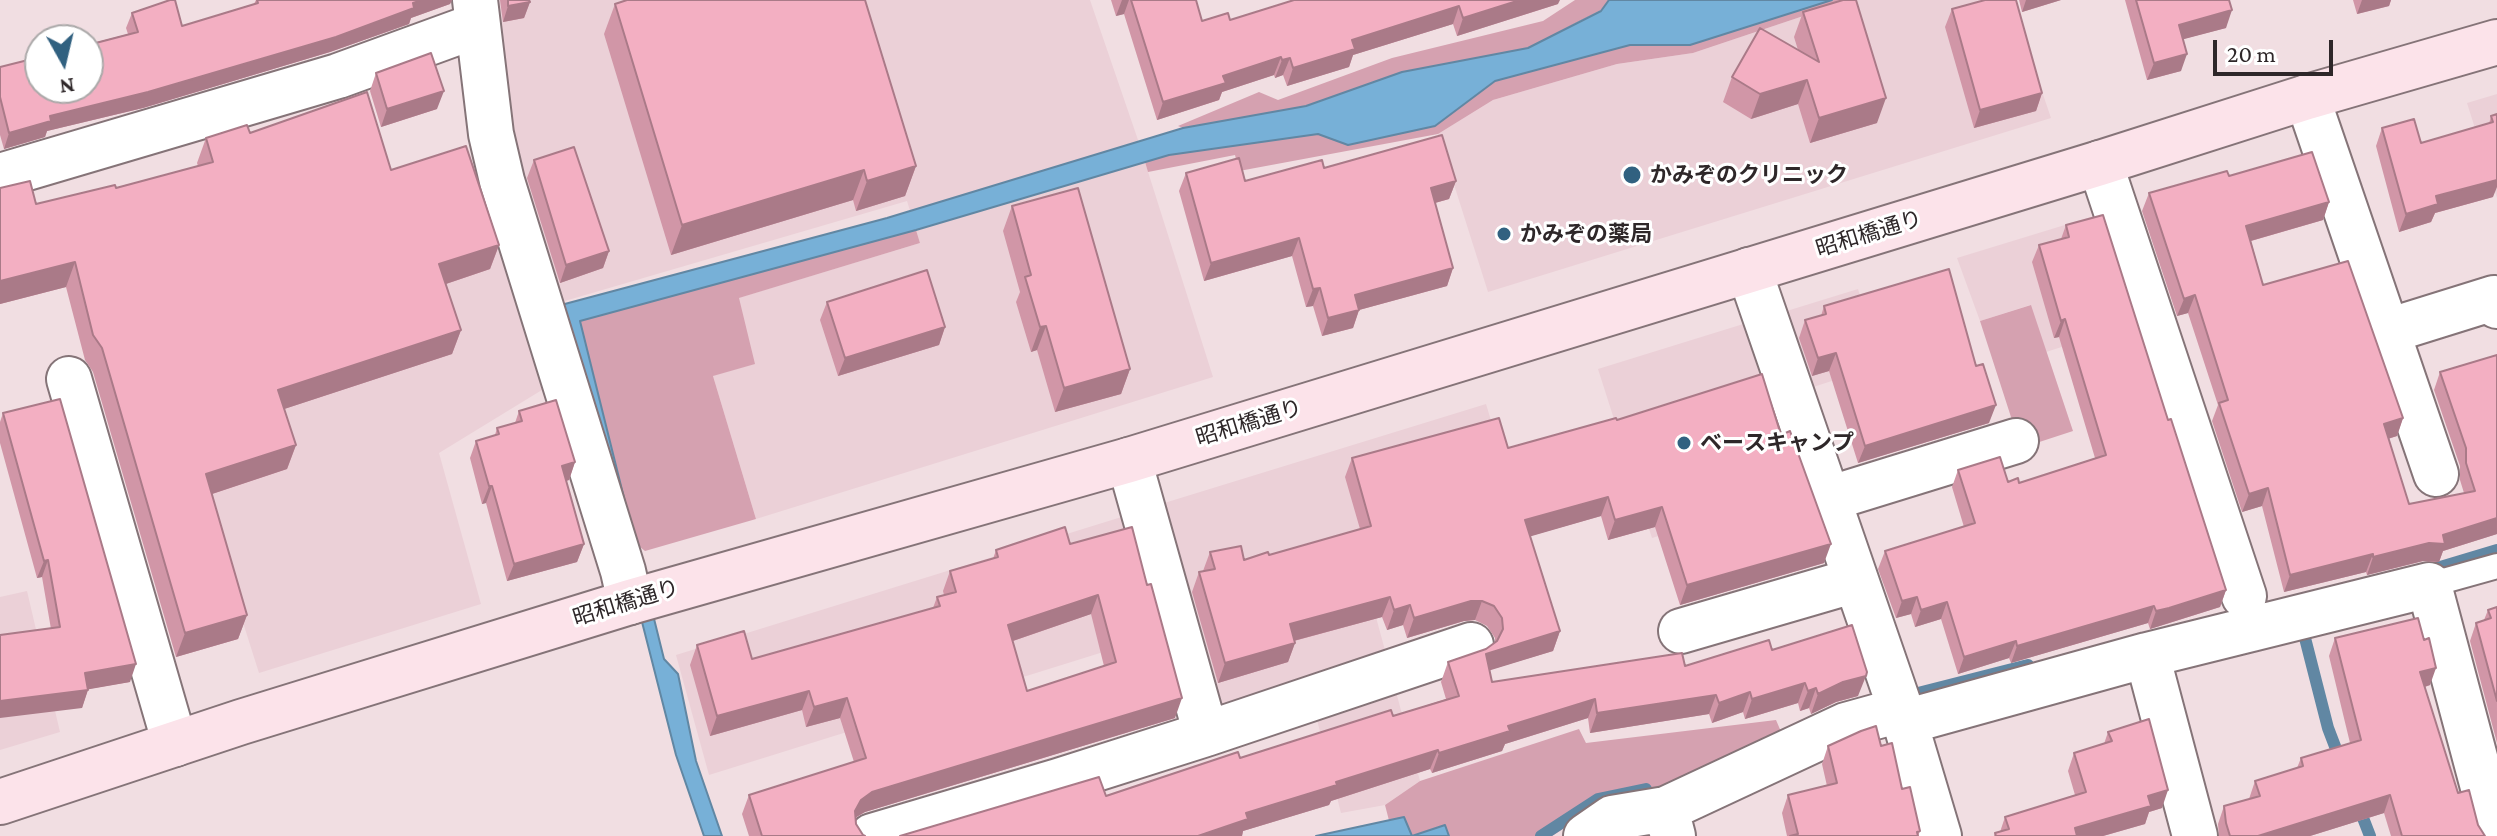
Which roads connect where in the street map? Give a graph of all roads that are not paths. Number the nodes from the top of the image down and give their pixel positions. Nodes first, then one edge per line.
1 (476, 13) edge
2 (2497, 42) edge
3 (2307, 97) junction
4 (2100, 163) junction
5 (0, 176) edge
6 (1749, 270) junction
7 (2497, 306) edge
8 (2388, 331) junction
9 (69, 379) dead end
10 (2016, 441) dead end
11 (1129, 460) junction
12 (2436, 474) dead end
13 (1828, 499) junction
14 (2497, 566) edge
15 (1856, 580) junction
16 (2429, 585) junction
17 (2244, 596) dead end
18 (630, 602) junction
19 (1681, 631) dead end
20 (1471, 645) dead end
21 (2147, 655) junction
22 (1902, 716) junction
23 (1206, 734) junction
24 (175, 744) junction
25 (0, 802) edge
26 (1669, 822) edge
27 (872, 836) edge
28 (1586, 836) edge
29 (1939, 836) edge
30 (2195, 836) edge
31 (2496, 836) edge

1 - 5 street
1 - 18 street
2 - 3 main road, 昭和橋通り
3 - 4 main road, 昭和橋通り
3 - 8 street
4 - 6 main road, 昭和橋通り
4 - 17 street
6 - 11 main road, 昭和橋通り
6 - 13 street
7 - 8 street
8 - 12 street
9 - 24 street
10 - 13 street
11 - 18 main road, 昭和橋通り
11 - 23 street
13 - 15 street
14 - 16 lane
15 - 19 street
15 - 22 street
16 - 21 street
16 - 31 street
18 - 24 main road, 昭和橋通り
20 - 23 street
21 - 22 street
21 - 30 street
22 - 26 street
22 - 29 street
23 - 27 street
24 - 25 main road, 昭和橋通り
26 - 28 street

